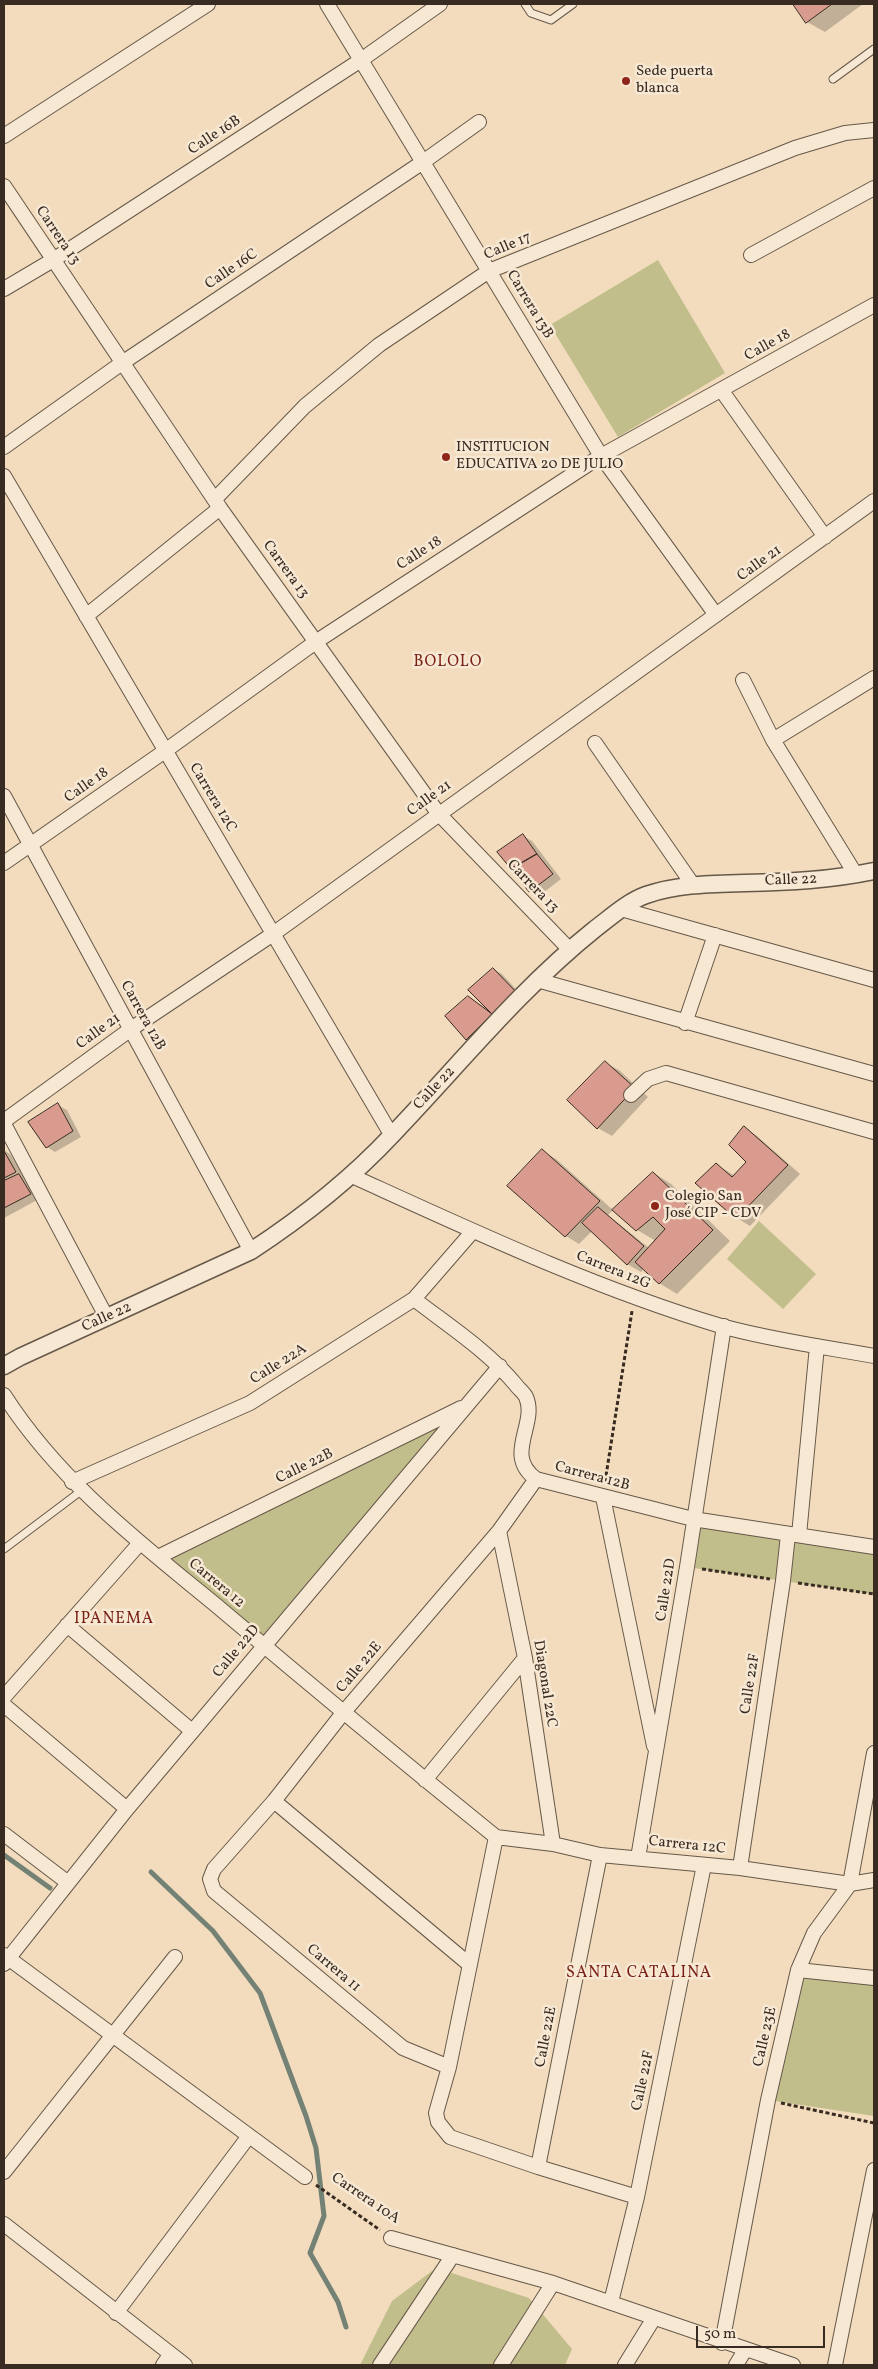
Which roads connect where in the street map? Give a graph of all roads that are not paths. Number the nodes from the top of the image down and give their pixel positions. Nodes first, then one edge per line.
1 (208, 4) edge
2 (326, 4) edge
3 (440, 4) edge
4 (525, 4) edge
5 (573, 4) edge
6 (874, 49) edge
7 (361, 60) junction
8 (833, 79) dead end
9 (479, 122) dead end
10 (874, 130) edge
11 (4, 136) edge
12 (423, 162) junction
13 (4, 186) edge
14 (874, 188) edge
15 (751, 255) dead end
16 (54, 260) junction
17 (489, 271) junction
18 (4, 289) edge
19 (874, 305) edge
20 (122, 363) junction
21 (722, 391) junction
22 (4, 447) edge
23 (601, 456) junction
24 (4, 476) edge
25 (874, 500) edge
26 (217, 504) junction
27 (825, 537) junction
28 (86, 616) junction
29 (716, 616) junction
30 (317, 641) junction
31 (874, 678) edge
32 (743, 680) dead end
33 (773, 740) junction
34 (595, 743) dead end
35 (165, 751) junction
36 (4, 796) edge
37 (438, 813) junction
38 (30, 845) junction
39 (4, 863) edge
40 (874, 871) edge
41 (856, 875) junction
42 (692, 885) junction
43 (621, 909) junction
44 (273, 934) junction
45 (715, 935) junction
46 (570, 950) junction
47 (537, 980) junction
48 (874, 980) edge
49 (685, 1023) junction
50 (130, 1029) junction
51 (874, 1074) edge
52 (631, 1095) dead end
53 (4, 1122) edge
54 (874, 1132) edge
55 (392, 1136) junction
56 (352, 1176) junction
57 (473, 1231) junction
58 (251, 1251) junction
59 (414, 1299) junction
60 (107, 1318) junction
61 (724, 1326) junction
62 (817, 1346) junction
63 (874, 1356) edge
64 (4, 1366) edge
65 (500, 1366) junction
66 (4, 1395) edge
67 (466, 1405) junction
68 (536, 1479) junction
69 (77, 1487) junction
70 (603, 1497) junction
71 (693, 1519) junction
72 (498, 1531) junction
73 (794, 1535) junction
74 (140, 1543) junction
75 (874, 1547) edge
76 (4, 1549) edge
77 (158, 1557) junction
78 (67, 1625) junction
79 (264, 1646) junction
80 (524, 1658) junction
81 (4, 1697) edge
82 (4, 1705) edge
83 (344, 1713) junction
84 (192, 1731) junction
85 (874, 1753) edge
86 (656, 1754) junction
87 (425, 1780) junction
88 (274, 1800) junction
89 (127, 1808) junction
90 (4, 1834) edge
91 (496, 1837) junction
92 (553, 1844) junction
93 (600, 1855) junction
94 (638, 1858) junction
95 (704, 1865) junction
96 (740, 1868) junction
97 (210, 1879) joint
98 (874, 1880) edge
99 (67, 1882) junction
100 (850, 1884) junction
101 (175, 1957) dead end
102 (5, 1959) edge
103 (470, 1965) junction
104 (798, 1970) junction
105 (874, 1978) edge
106 (112, 2035) junction
107 (449, 2067) junction
108 (249, 2136) junction
109 (538, 2167) junction
110 (874, 2170) edge
111 (4, 2172) edge
112 (305, 2177) road end
113 (637, 2197) junction
114 (4, 2224) edge
115 (391, 2238) road end
116 (453, 2255) junction
117 (553, 2283) junction
118 (611, 2302) junction
119 (116, 2313) junction
120 (654, 2318) junction
121 (722, 2342) junction
122 (745, 2350) junction
123 (167, 2360) edge
124 (185, 2365) edge
125 (380, 2365) edge
126 (501, 2365) edge
127 (625, 2365) edge
128 (736, 2365) edge
129 (793, 2365) edge
130 (835, 2365) edge

1 - 11 street
2 - 7 street, Carrera 13B
3 - 7 street, Calle 16B
4 - 5 lane
6 - 8 lane
7 - 12 street, Carrera 13B
7 - 16 street, Calle 16B
9 - 12 street, Calle 16C
10 - 17 street, Calle 17
12 - 17 street, Carrera 13B
12 - 20 street, Calle 16C
13 - 16 street, Carrera 13
14 - 15 street
16 - 18 street, Calle 16B
16 - 20 street, Carrera 13
17 - 23 street, Carrera 13B
17 - 26 street, Calle 17
19 - 21 street, Calle 18
20 - 22 street, Calle 16C
20 - 26 street, Carrera 13
21 - 23 street, Calle 18
21 - 27 street
23 - 29 street, Carrera 13B
23 - 30 street, Calle 18
24 - 28 street, Carrera 12C
25 - 27 street, Calle 21
26 - 28 street, Calle 17
26 - 30 street, Carrera 13
27 - 29 street, Calle 21
28 - 35 street, Carrera 12C
29 - 37 street, Calle 21
30 - 35 street, Calle 18
30 - 37 street, Carrera 13
31 - 33 street
32 - 33 street
33 - 41 street
34 - 42 street
35 - 38 street, Calle 18
35 - 44 street, Carrera 12C
36 - 38 street, Carrera 12B
37 - 44 street, Calle 21
37 - 46 street, Carrera 13
38 - 39 street, Calle 18
38 - 50 street, Carrera 12B
40 - 41 street, Calle 22
41 - 42 street, Calle 22
42 - 43 street, Calle 22
43 - 45 street
43 - 46 street, Calle 22
44 - 50 street, Calle 21
44 - 55 street, Carrera 12C
45 - 48 street
45 - 49 street
46 - 47 street, Calle 22
47 - 49 street
47 - 55 street, Calle 22
49 - 51 street
50 - 53 street, Calle 21
50 - 58 street, Carrera 12B
52 - 54 street
53 - 60 street
55 - 56 street, Calle 22
56 - 57 street, Carrera 12G
56 - 58 street, Calle 22
57 - 59 street, Calle 22A
57 - 61 street, Carrera 12G
58 - 60 street, Calle 22
59 - 65 street, Carrera 12B
59 - 69 street, Calle 22A
60 - 64 street, Calle 22
61 - 62 street, Carrera 12G
61 - 71 street, Calle 22D
62 - 63 street, Carrera 12G
62 - 73 street
65 - 67 street, Calle 22D
65 - 68 street, Carrera 12B
66 - 69 street, Carrera 12
67 - 77 street, Calle 22B
67 - 79 street, Calle 22D
68 - 70 street, Carrera 12B
68 - 72 street, Calle 22E
69 - 74 street, Carrera 12
69 - 76 lane
70 - 71 street, Carrera 12B
70 - 86 street
71 - 73 street, Carrera 12B
71 - 86 street, Calle 22D
72 - 80 street, Diagonal 22C
72 - 83 street, Calle 22E
73 - 75 street, Carrera 12B
73 - 96 street, Calle 22F
74 - 77 street, Carrera 12
74 - 78 street
77 - 79 street, Carrera 12
78 - 81 street
78 - 84 street
79 - 83 street, Carrera 12
79 - 84 street, Calle 22D
80 - 87 street
80 - 92 street, Diagonal 22C
82 - 89 street
83 - 87 street, Carrera 12
83 - 88 street, Calle 22E
84 - 89 street, Calle 22D
85 - 100 street, Calle 23E
86 - 94 street, Calle 22D
87 - 91 street, Carrera 12
88 - 97 street, Calle 22E
88 - 103 street
89 - 99 street, Calle 22D
90 - 99 street
91 - 92 street, Carrera 12C
91 - 103 street
92 - 93 street, Carrera 12C
93 - 94 street, Carrera 12C
93 - 109 street, Calle 22E
94 - 95 street, Carrera 12C
95 - 96 street, Carrera 12C
95 - 113 street, Calle 22F
96 - 100 street, Carrera 12C
97 - 107 street, Carrera 11
98 - 100 street, Carrera 12C
99 - 102 street, Calle 22D
100 - 104 street, Calle 23E
101 - 106 street
102 - 106 street
103 - 107 street
104 - 105 street
104 - 121 street, Calle 23E
106 - 108 street
106 - 111 street
107 - 109 street
108 - 112 street
108 - 119 street
109 - 113 street
110 - 130 street
113 - 118 street, Calle 22F
114 - 119 street
115 - 116 street, Carrera 10A
116 - 117 street, Carrera 10A
116 - 125 street
117 - 118 street, Carrera 10A
117 - 126 street
118 - 120 street, Carrera 10A
119 - 123 street
120 - 121 street, Carrera 10A
120 - 127 street
121 - 122 street, Carrera 10A
122 - 128 street
122 - 129 street, Carrera 10A
123 - 124 street

